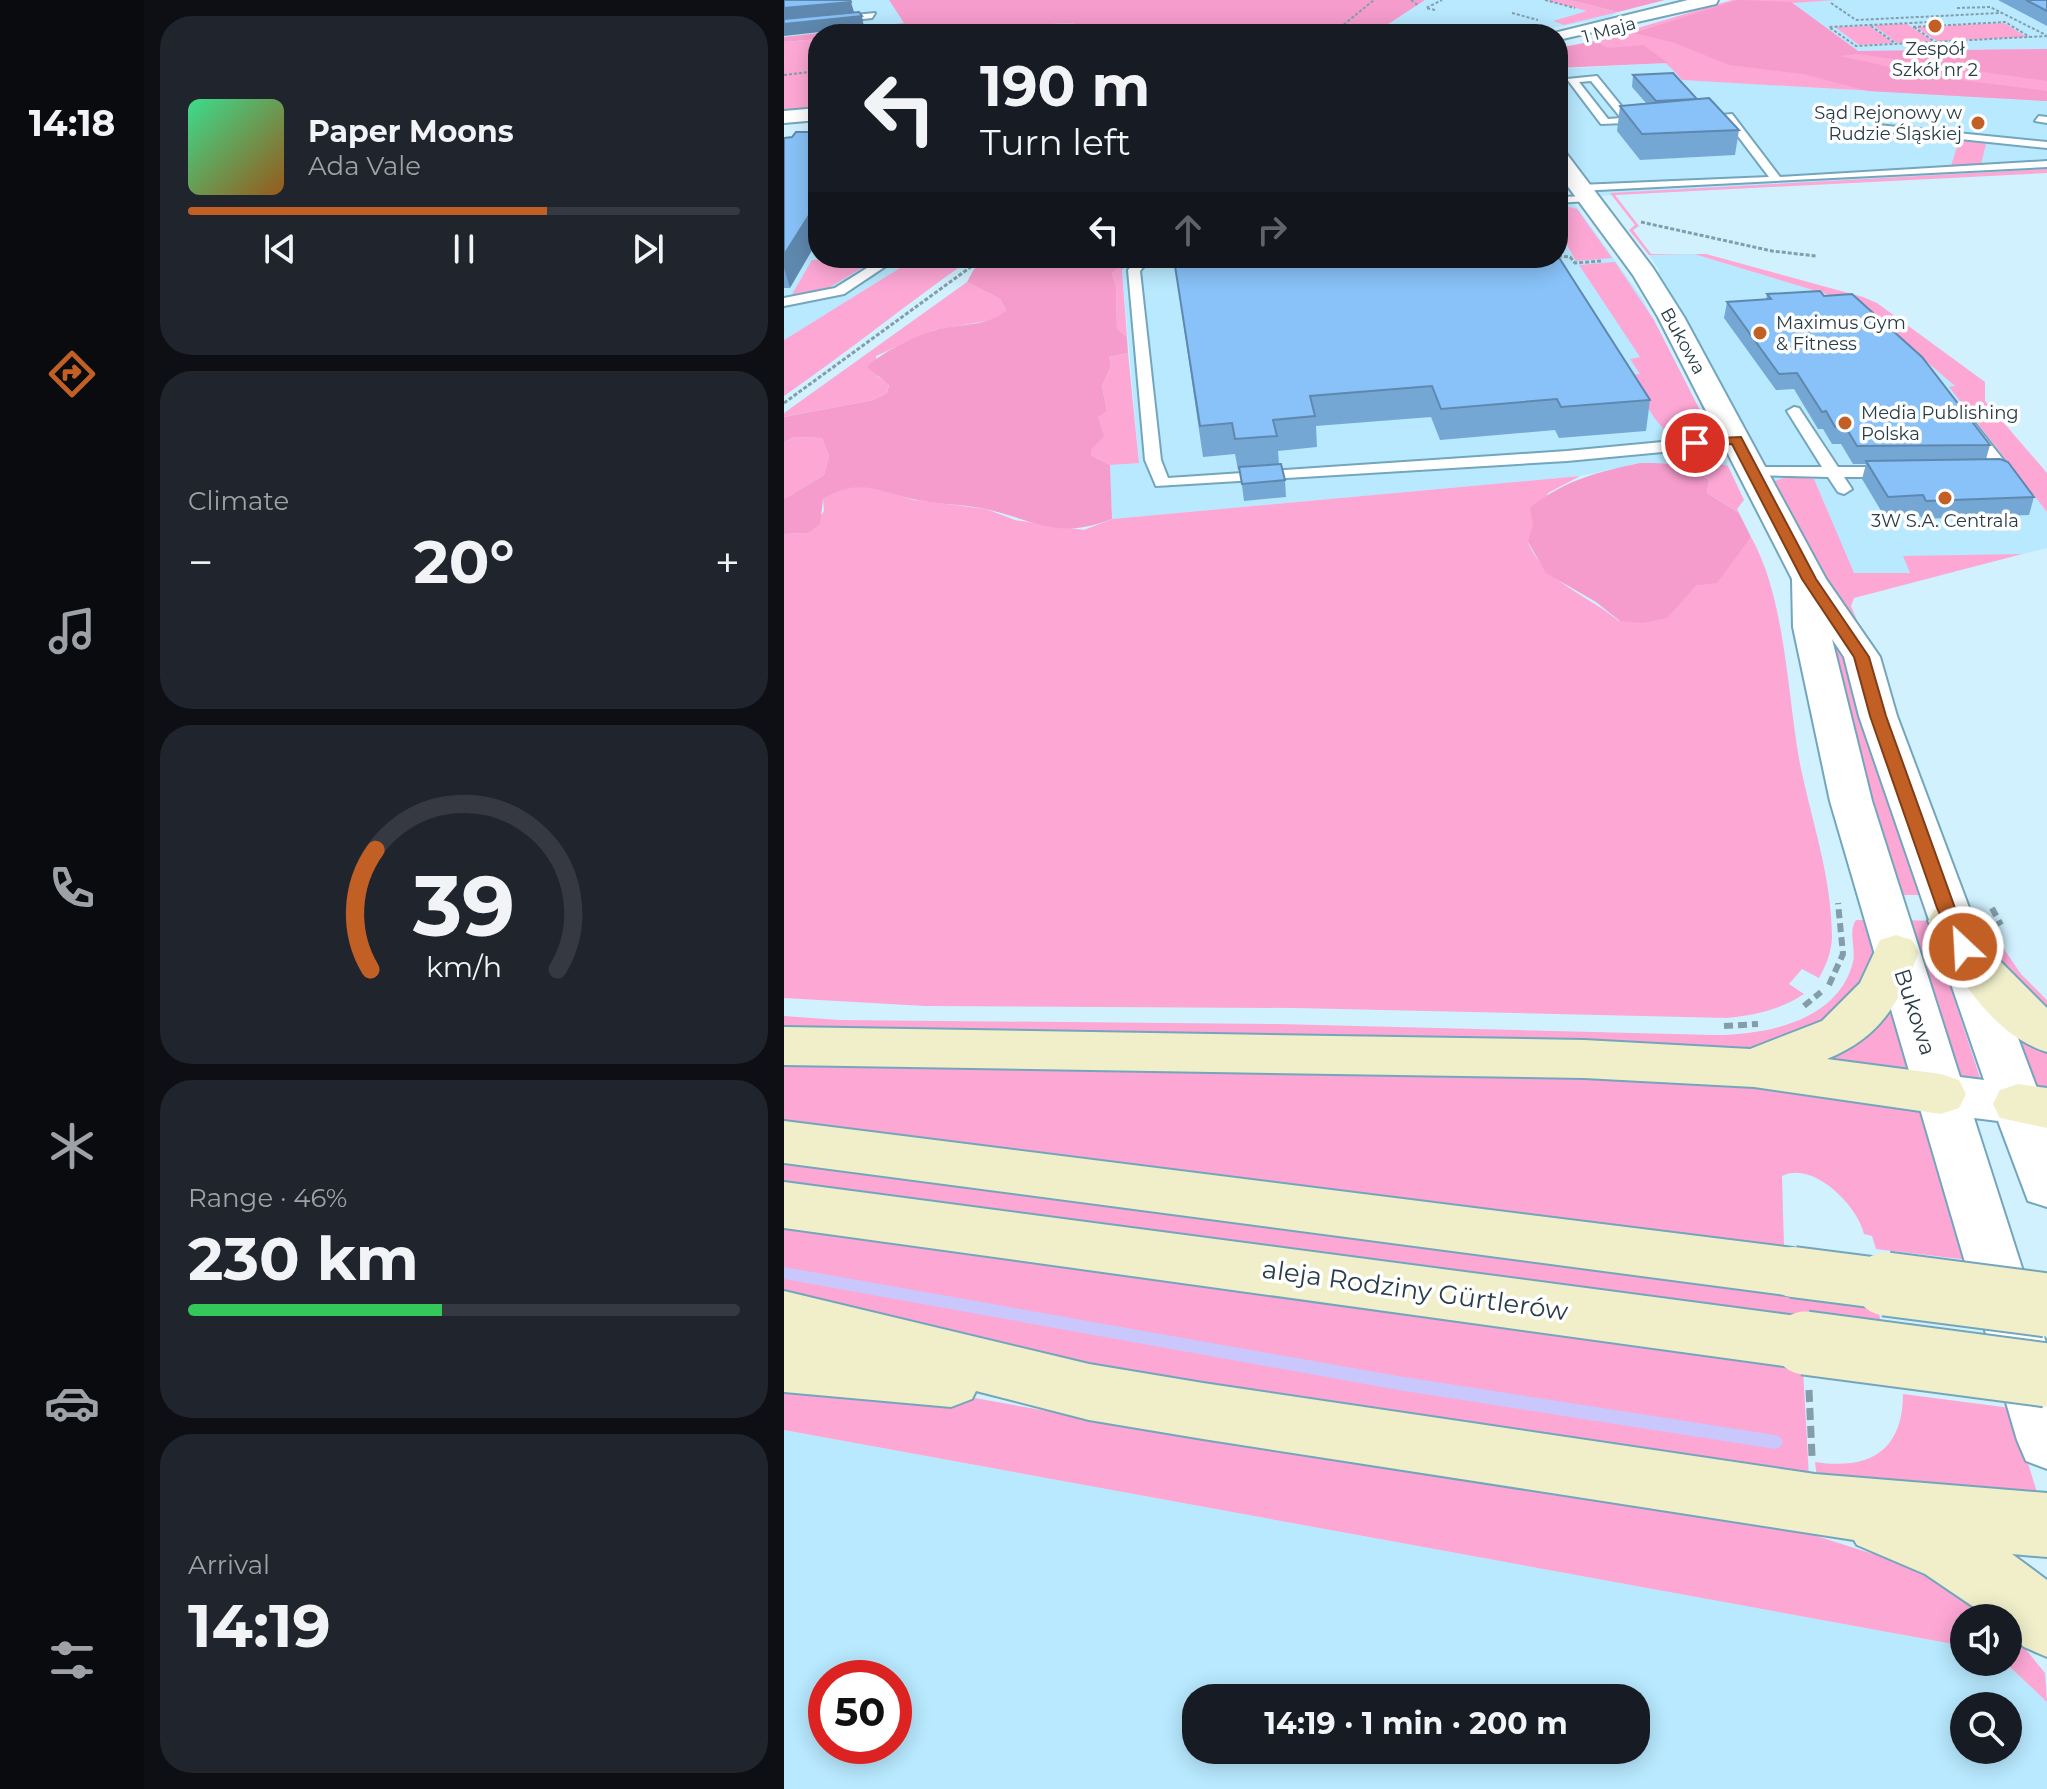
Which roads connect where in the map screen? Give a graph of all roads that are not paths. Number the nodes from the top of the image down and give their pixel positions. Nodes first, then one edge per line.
1 (1710, 0) edge
2 (1695, 3) edge
3 (1660, 14) junction
4 (872, 15) dead end
5 (784, 25) edge
6 (1568, 33) edge
7 (1568, 40) edge
8 (808, 115) edge
9 (784, 117) edge
10 (1685, 118) edge
11 (1657, 120) edge
12 (1628, 121) junction
13 (1878, 128) dead end
14 (2047, 145) edge
15 (2047, 164) edge
16 (1777, 180) junction
17 (1573, 194) edge
18 (876, 268) edge
19 (1136, 268) edge
20 (784, 302) edge
21 (1955, 408) edge
22 (1794, 411) dead end
23 (1737, 440) junction
24 (1834, 470) junction
25 (1973, 471) edge
26 (1752, 472) junction
27 (1911, 473) edge
28 (1844, 489) dead end
29 (1809, 579) junction
30 (1950, 921) junction
31 (1896, 952) junction
32 (2047, 1034) edge
33 (784, 1046) edge
34 (1758, 1046) junction
35 (1941, 1094) junction
36 (2033, 1106) edge
37 (784, 1142) edge
38 (2047, 1185) edge
39 (784, 1205) edge
40 (2047, 1305) edge
41 (784, 1317) edge
42 (784, 1365) edge
43 (2047, 1375) edge
44 (1089, 1392) junction
45 (2047, 1440) edge
46 (1814, 1488) junction
47 (2047, 1525) edge
48 (2047, 1624) edge

1 - 2 street, 1 Maja
2 - 3 street, 1 Maja
3 - 6 street, 1 Maja
3 - 7 street, 1 Maja
4 - 5 lane
8 - 9 street
10 - 16 lane
11 - 12 lane
12 - 12 lane
13 - 14 lane
15 - 16 lane
16 - 17 lane
17 - 23 street, Bukowa
18 - 20 lane
19 - 23 lane
21 - 25 lane
22 - 24 lane
23 - 26 street, Bukowa
24 - 26 lane
24 - 27 lane
24 - 28 lane
26 - 29 street, Bukowa
29 - 30 street, Bukowa
29 - 31 street, Bukowa
30 - 32 main road
30 - 36 street, Bukowa
31 - 34 main road
31 - 35 street, Bukowa
33 - 34 main road
34 - 35 main road
35 - 36 street
35 - 45 street, Bukowa
36 - 38 street, Bukowa
37 - 40 main road, bridge
39 - 43 main road, aleja Rodziny Gürtlerów, bridge
41 - 44 main road
42 - 44 main road
44 - 46 main road
46 - 47 main road
46 - 48 main road

